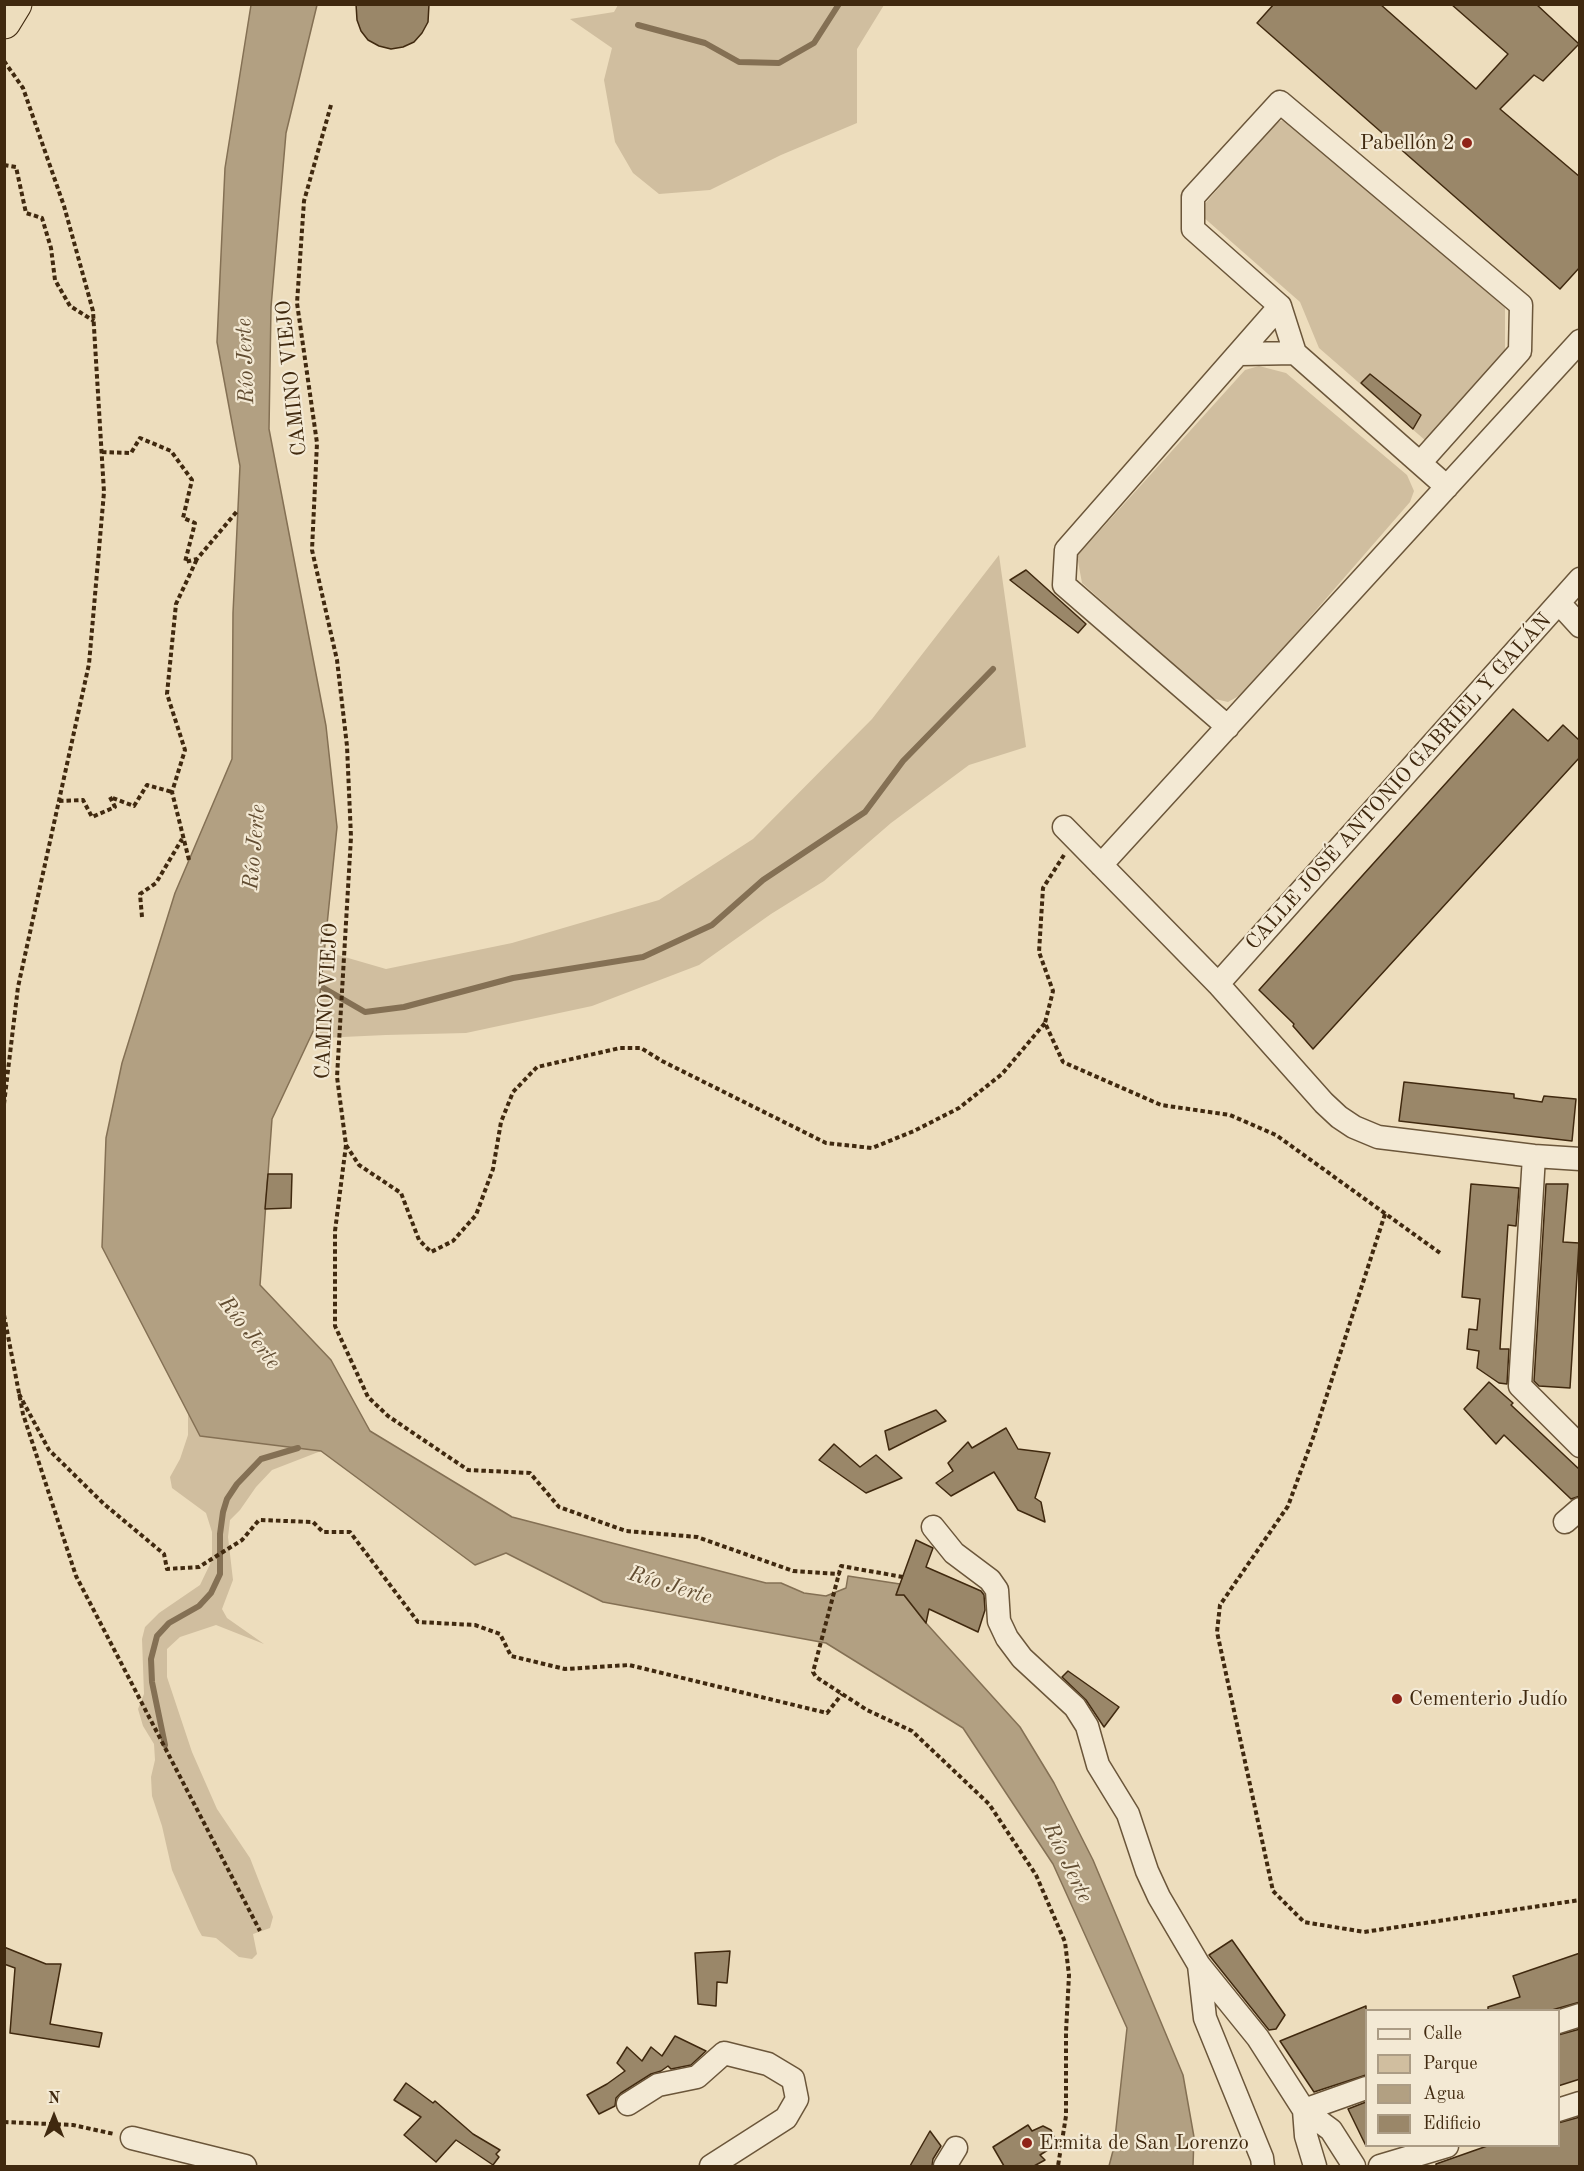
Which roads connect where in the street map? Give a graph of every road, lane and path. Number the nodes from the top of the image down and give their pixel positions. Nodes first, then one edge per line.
1 (15, 5) edge
2 (4, 22) edge
3 (4, 61) edge
4 (332, 105) dead end
5 (4, 165) edge
6 (1280, 306) junction
7 (94, 321) junction
8 (1576, 352) edge
9 (1295, 353) junction
10 (1240, 354) junction
11 (102, 452) junction
12 (1420, 463) junction
13 (1447, 487) junction
14 (238, 510) dead end
15 (197, 559) junction
16 (1580, 579) edge
17 (1571, 609) edge
18 (1228, 727) junction
19 (172, 792) junction
20 (59, 801) junction
21 (1070, 832) joint
22 (182, 838) junction
23 (189, 860) dead end
24 (1101, 865) junction
25 (142, 917) dead end
26 (1223, 989) junction
27 (1045, 1023) junction
28 (4, 1104) edge
29 (346, 1145) junction
30 (1534, 1156) junction
31 (1580, 1159) edge
32 (1385, 1214) junction
33 (1440, 1253) dead end
34 (4, 1315) edge
35 (19, 1394) junction
36 (1580, 1446) edge
37 (933, 1527) dead end
38 (840, 1574) junction
39 (903, 1577) dead end
40 (842, 1694) junction
41 (1580, 1900) edge
42 (260, 1931) dead end
43 (1199, 1965) junction
44 (1580, 2015) edge
45 (1560, 2021) edge
46 (1365, 2088) edge
47 (1580, 2103) edge
48 (628, 2104) dead end
49 (1560, 2109) edge
50 (1304, 2110) junction
51 (4, 2122) edge
52 (132, 2138) joint
53 (1441, 2147) edge
54 (245, 2166) edge
55 (711, 2166) edge
56 (1058, 2166) edge
57 (1263, 2166) edge
58 (1315, 2166) edge
59 (1354, 2166) edge
60 (1380, 2166) edge

1 - 2 highway
3 - 7 path
4 - 29 path, CAMINO VIEJO
5 - 7 path
6 - 9 street
6 - 10 street
6 - 12 street
7 - 11 path
8 - 13 street
9 - 10 street
9 - 12 street
10 - 18 street
11 - 15 path
11 - 20 path
12 - 13 street
13 - 18 street
14 - 15 path
15 - 19 path
16 - 17 street, CALLE JOSÉ ANTONIO GABRIEL Y GALÁN
17 - 26 street, CALLE JOSÉ ANTONIO GABRIEL Y GALÁN
18 - 24 street
19 - 20 path
19 - 22 path
20 - 28 path
21 - 24 street
21 - 27 path
22 - 23 path
22 - 25 path
24 - 26 street
26 - 30 street
27 - 29 path
27 - 32 path
29 - 38 path, CAMINO VIEJO
30 - 31 street
30 - 36 street
32 - 33 path
32 - 41 path
34 - 35 path
35 - 40 path
35 - 42 path
37 - 43 street
38 - 39 path, CAMINO VIEJO
38 - 40 path
40 - 56 path
43 - 50 street
43 - 57 street
44 - 45 street
46 - 50 street
47 - 49 street
48 - 55 street
50 - 58 street
50 - 59 street
51 - 52 path
52 - 54 street
53 - 60 street

